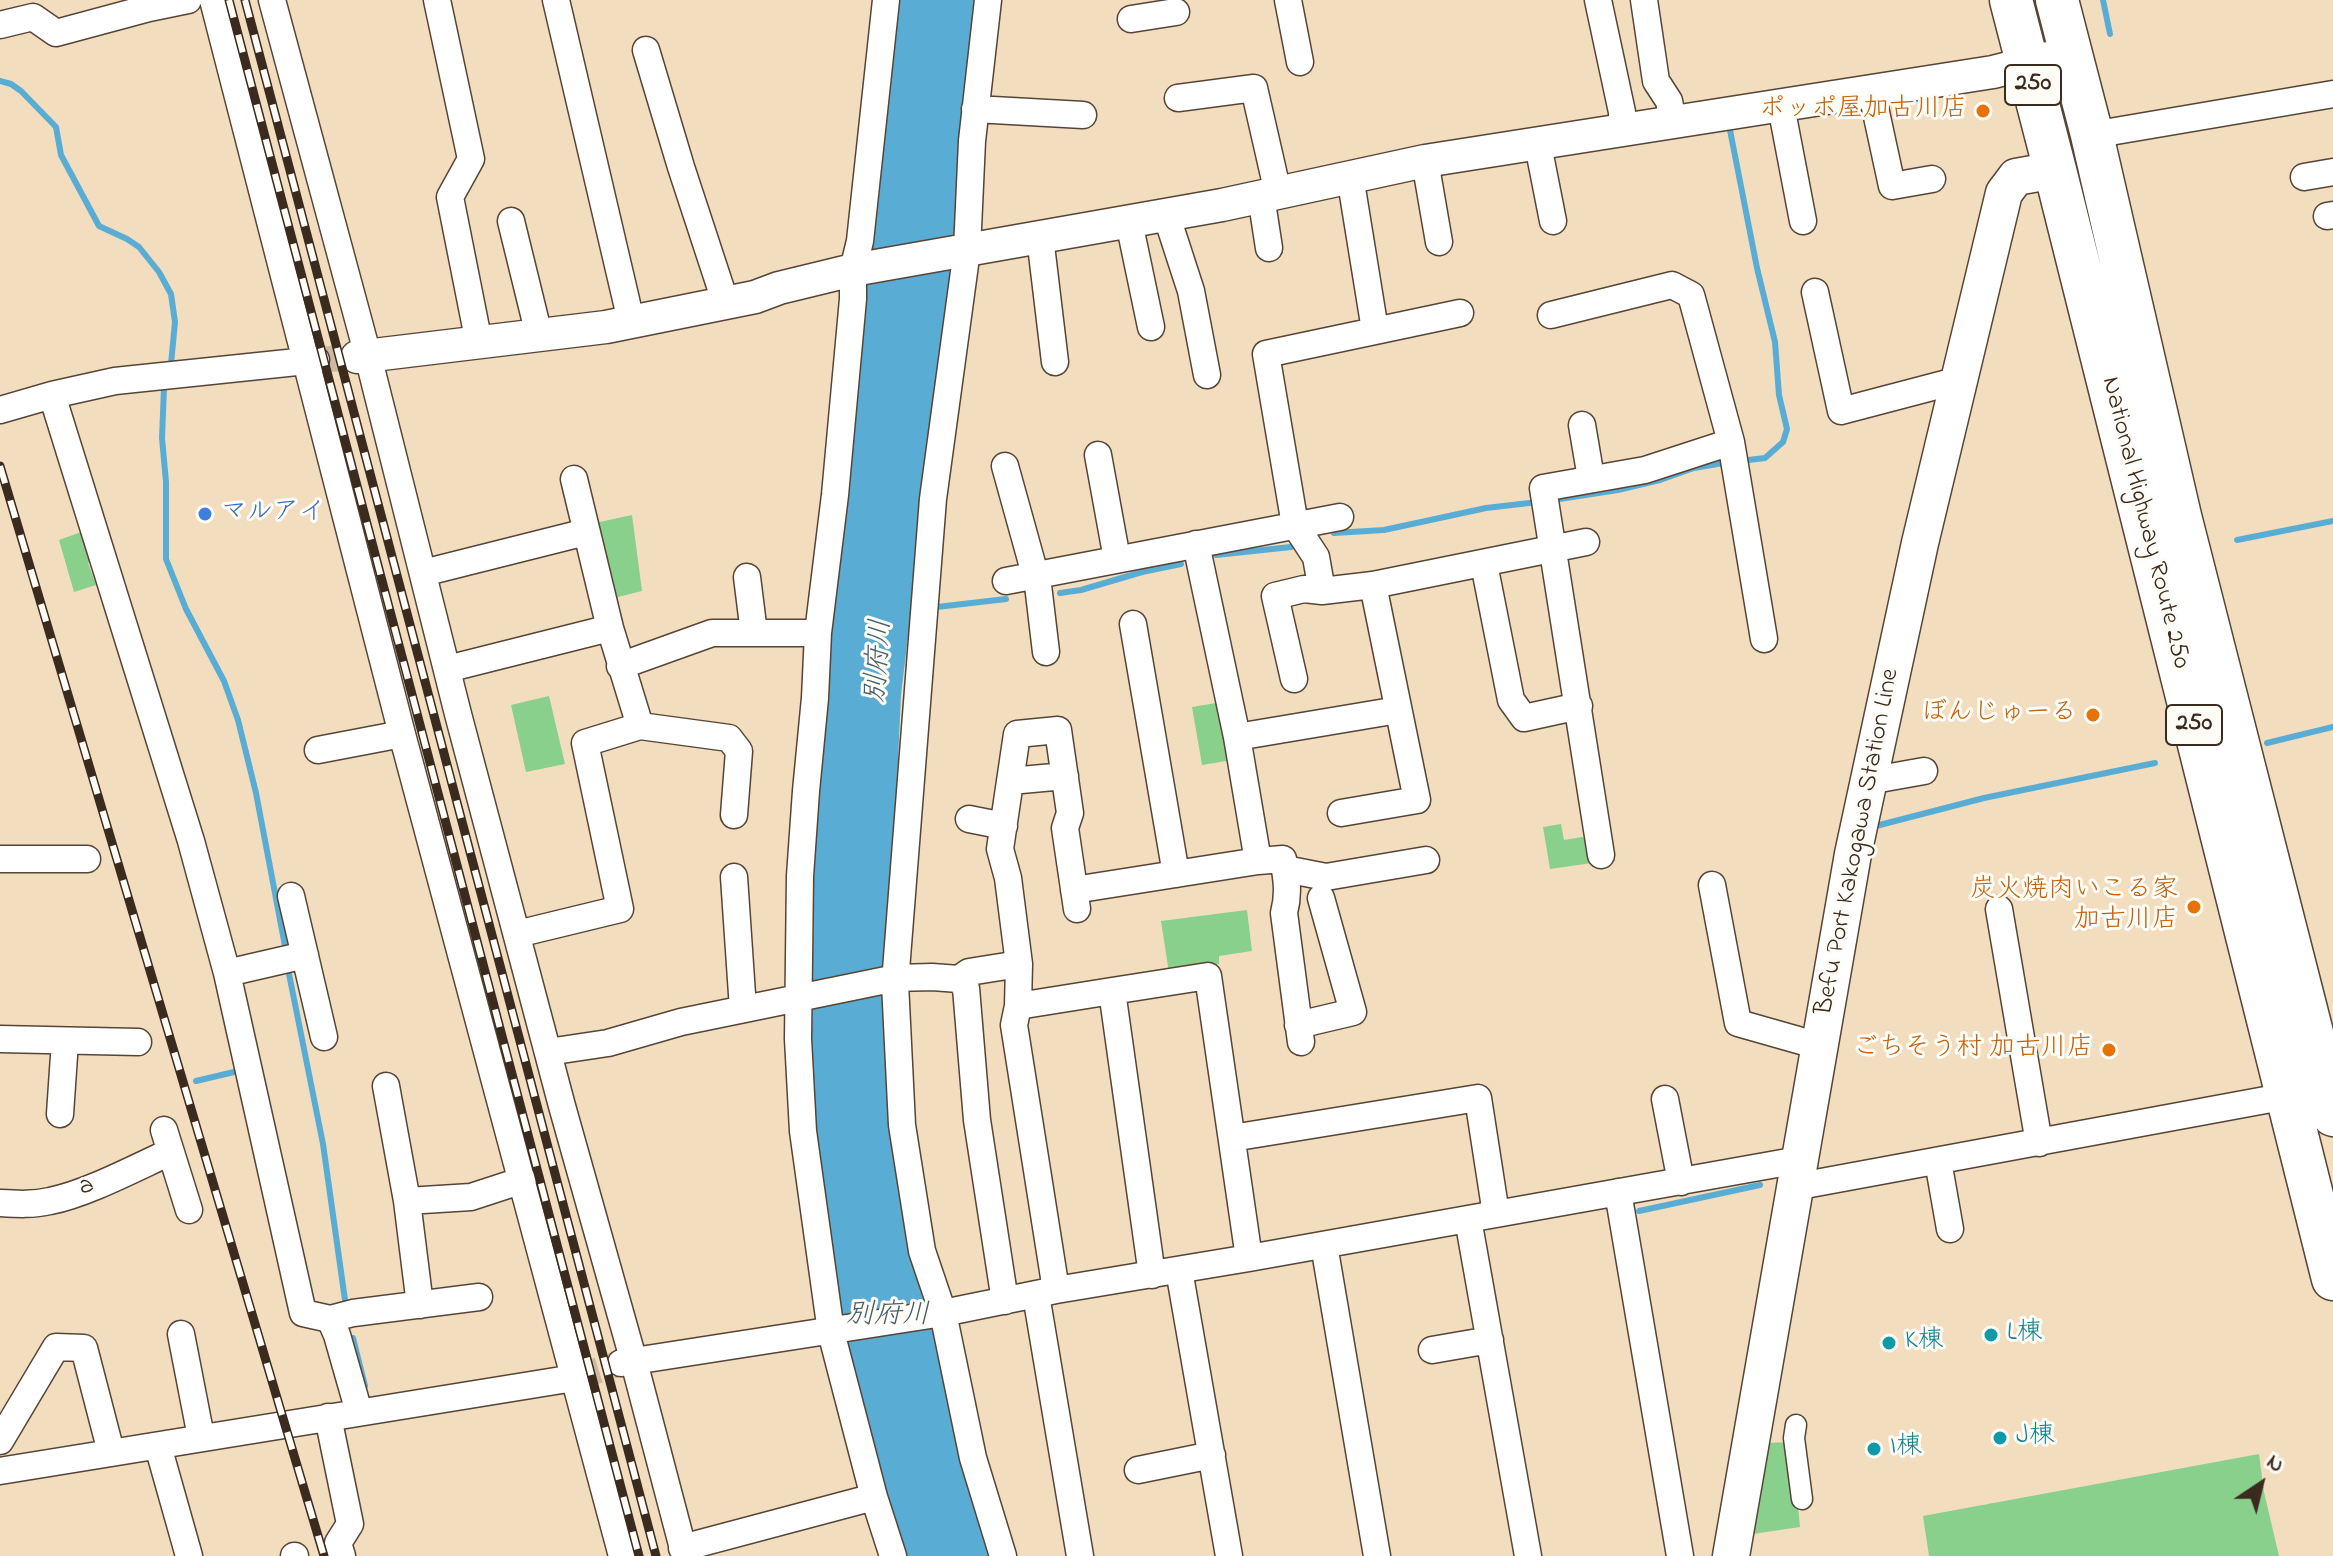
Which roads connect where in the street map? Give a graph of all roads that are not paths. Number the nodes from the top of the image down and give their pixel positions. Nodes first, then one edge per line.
1 (188, 0) edge
2 (213, 0) edge
3 (272, 0) edge
4 (437, 0) edge
5 (556, 0) edge
6 (886, 0) edge
7 (988, 0) edge
8 (1288, 0) edge
9 (2011, 0) edge
10 (2057, 0) edge
11 (1616, 4) edge
12 (0, 25) edge
13 (2071, 53) junction
14 (658, 61) dead end
15 (1300, 62) dead end
16 (2027, 64) junction
17 (1871, 89) junction
18 (2333, 94) edge
19 (1178, 98) dead end
20 (1781, 106) junction
21 (975, 109) junction
22 (1672, 113) junction
23 (1083, 115) dead end
24 (1623, 122) junction
25 (2092, 135) junction
26 (1538, 145) junction
27 (1425, 161) junction
28 (2055, 170) junction
29 (2333, 172) edge
30 (1350, 176) junction
31 (2304, 177) dead end
32 (1932, 179) dead end
33 (1270, 195) junction
34 (1166, 214) junction
35 (511, 221) dead end
36 (1553, 221) dead end
37 (1803, 221) dead end
38 (1129, 222) junction
39 (1040, 237) junction
40 (1439, 242) dead end
41 (1269, 248) dead end
42 (967, 250) junction
43 (853, 270) junction
44 (1815, 292) dead end
45 (725, 301) junction
46 (1460, 313) dead end
47 (1551, 315) dead end
48 (631, 321) junction
49 (1151, 327) dead end
50 (1375, 330) junction
51 (539, 335) junction
52 (479, 343) junction
53 (363, 357) junction
54 (310, 360) junction
55 (1055, 362) dead end
56 (1207, 375) dead end
57 (1959, 380) junction
58 (52, 395) junction
59 (0, 410) edge
60 (1582, 425) dead end
61 (1731, 442) junction
62 (1098, 455) dead end
63 (1005, 466) dead end
64 (1591, 478) junction
65 (574, 479) dead end
66 (1340, 517) dead end
67 (1298, 529) junction
68 (586, 532) junction
69 (1586, 542) dead end
70 (1196, 544) junction
71 (1554, 549) junction
72 (1117, 559) junction
73 (1484, 564) junction
74 (423, 573) junction
75 (747, 577) dead end
76 (1006, 581) dead end
77 (1373, 585) junction
78 (1038, 588) junction
79 (1322, 591) junction
80 (1133, 624) dead end
81 (610, 628) junction
82 (754, 633) junction
83 (818, 633) junction
84 (1764, 639) dead end
85 (1046, 652) dead end
86 (620, 666) junction
87 (447, 669) junction
88 (1294, 679) dead end
89 (1579, 706) junction
90 (1398, 710) junction
91 (640, 726) junction
92 (402, 734) junction
93 (1237, 737) junction
94 (318, 750) dead end
95 (1924, 771) dead end
96 (1065, 776) junction
97 (1010, 781) junction
98 (1868, 781) junction
99 (1341, 813) dead end
100 (734, 815) dead end
101 (969, 819) dead end
102 (1004, 826) junction
103 (1601, 855) dead end
104 (0, 859) edge
105 (87, 859) dead end
106 (1426, 860) dead end
107 (1258, 861) junction
108 (1285, 869) junction
109 (1176, 874) junction
110 (1712, 885) dead end
111 (729, 892) dead end
112 (291, 896) dead end
113 (1321, 898) dead end
114 (1999, 909) dead end
115 (517, 934) junction
116 (305, 955) junction
117 (1019, 964) junction
118 (227, 973) junction
119 (896, 978) junction
120 (959, 979) junction
121 (1112, 991) junction
122 (797, 998) junction
123 (1018, 1006) junction
124 (743, 1009) junction
125 (324, 1037) dead end
126 (0, 1039) edge
127 (65, 1041) junction
128 (138, 1042) dead end
129 (1819, 1046) junction
130 (548, 1052) junction
131 (386, 1086) dead end
132 (2320, 1096) edge
133 (1665, 1099) dead end
134 (60, 1114) dead end
135 (1232, 1138) junction
136 (2039, 1143) junction
137 (1938, 1161) junction
138 (1796, 1174) junction
139 (523, 1180) junction
140 (1681, 1182) junction
141 (1618, 1192) junction
142 (407, 1201) junction
143 (0, 1203) edge
144 (189, 1210) dead end
145 (1496, 1214) junction
146 (1468, 1219) junction
147 (1950, 1229) dead end
148 (1324, 1245) junction
149 (1249, 1258) junction
150 (1179, 1270) junction
151 (1152, 1275) junction
152 (2333, 1279) edge
153 (479, 1297) dead end
154 (1005, 1301) junction
155 (1042, 1304) junction
156 (420, 1305) junction
157 (943, 1313) junction
158 (341, 1317) junction
159 (831, 1332) junction
160 (181, 1334) dead end
161 (1490, 1340) junction
162 (1432, 1350) dead end
163 (627, 1362) junction
164 (574, 1378) junction
165 (359, 1412) junction
166 (328, 1417) junction
167 (1796, 1425) dead end
168 (201, 1437) junction
169 (0, 1441) edge
170 (158, 1446) junction
171 (111, 1452) junction
172 (1212, 1455) junction
173 (1138, 1470) dead end
174 (0, 1471) edge
175 (874, 1497) junction
176 (1802, 1499) dead end
177 (684, 1552) edge
178 (1725, 1555) edge
179 (189, 1556) edge
180 (342, 1556) edge
181 (622, 1556) edge
182 (893, 1556) edge
183 (1003, 1556) edge
184 (1080, 1556) edge
185 (1229, 1556) edge
186 (1377, 1556) edge
187 (1528, 1556) edge
188 (1680, 1556) edge

1 - 12 street
2 - 54 street
3 - 53 street
4 - 52 street
5 - 48 street
6 - 43 street
7 - 21 street
8 - 15 street
9 - 16 highway, National Highway Route 250 / 250
10 - 13 highway, National Highway Route 250 / 250
11 - 22 street
11 - 24 street
13 - 16 street
13 - 25 highway, National Highway Route 250 / 250
14 - 45 street
16 - 17 street
16 - 28 highway, National Highway Route 250 / 250
17 - 20 street
17 - 32 street
18 - 25 street
19 - 33 street
20 - 22 street
20 - 37 street
21 - 23 street
21 - 42 street
22 - 24 street
24 - 26 street
25 - 132 highway, National Highway Route 250 / 250
26 - 27 street
26 - 36 street
27 - 30 street
27 - 40 street
28 - 57 main road, Befu Port Kakogawa Station Line
28 - 132 highway, National Highway Route 250 / 250
29 - 31 street
30 - 33 street
30 - 50 street
33 - 34 street
33 - 41 street
34 - 38 street
34 - 56 street
35 - 51 street
38 - 39 street
38 - 49 street
39 - 42 street
39 - 55 street
42 - 43 street
42 - 119 street
43 - 45 street
43 - 83 street
44 - 57 street
45 - 48 street
46 - 50 street
47 - 61 street
48 - 51 street
50 - 67 street
51 - 52 street
52 - 53 street
53 - 74 street
54 - 58 street
54 - 92 street
57 - 98 main road, Befu Port Kakogawa Station Line
58 - 59 street
58 - 118 street
60 - 64 street
61 - 64 street
61 - 84 street
62 - 72 street
63 - 78 street
64 - 71 street
65 - 68 street
66 - 67 street
67 - 70 street
67 - 79 street
68 - 74 street
68 - 81 street
69 - 71 street
70 - 72 street
70 - 93 street
71 - 73 street
71 - 89 street
72 - 78 street
73 - 77 street
73 - 89 street
74 - 87 street
75 - 82 street
76 - 78 street
77 - 79 street
77 - 90 street
78 - 85 street
79 - 88 street
80 - 109 street
81 - 86 street
81 - 87 street
82 - 83 street
82 - 86 street
83 - 122 street
86 - 91 street
87 - 115 street
89 - 103 street
90 - 93 street
90 - 99 street
91 - 100 street
91 - 115 street
92 - 94 street
92 - 139 street
93 - 107 street
95 - 98 street
96 - 97 street
96 - 97 street
96 - 109 street
97 - 102 street
98 - 129 main road, Befu Port Kakogawa Station Line
101 - 102 street
102 - 117 street
104 - 105 street
106 - 108 street
107 - 108 street
107 - 109 street
108 - 113 street
110 - 129 street
111 - 124 street
112 - 116 street
114 - 136 street
115 - 130 street
116 - 118 street
116 - 125 street
117 - 120 street
117 - 123 street
118 - 158 street
119 - 120 street
119 - 122 street
119 - 157 street
120 - 154 street
121 - 123 street
121 - 135 street
121 - 151 street
122 - 124 street
122 - 159 street
123 - 155 street
124 - 130 street
126 - 127 street
127 - 128 street
127 - 134 street
129 - 138 main road, Befu Port Kakogawa Station Line
130 - 163 street
131 - 142 street
132 - 136 street
132 - 152 highway, National Highway Route 250 / 250
133 - 140 street
135 - 145 street
135 - 149 street
136 - 137 street
137 - 138 street
137 - 147 street
138 - 140 street
138 - 178 main road, Befu Port Kakogawa Station Line
139 - 142 street
139 - 164 street
140 - 141 street
141 - 145 street
141 - 188 street
142 - 156 street
143 - 144 street, a
145 - 146 street
146 - 148 street
146 - 161 street
148 - 149 street
148 - 186 street
149 - 150 street
150 - 151 street
150 - 172 street
151 - 155 street
153 - 156 street
154 - 155 street
154 - 157 street
155 - 184 street
156 - 158 street
157 - 159 street
157 - 183 street
158 - 165 street
159 - 163 street
159 - 175 street
160 - 168 street
161 - 162 street
161 - 187 street
163 - 177 street
164 - 165 street
164 - 181 street
165 - 166 street
166 - 168 street
166 - 180 street
167 - 176 street
168 - 170 street
169 - 171 street
170 - 171 street
170 - 179 street
171 - 174 street
172 - 173 street
172 - 185 street
175 - 177 street
175 - 182 street

